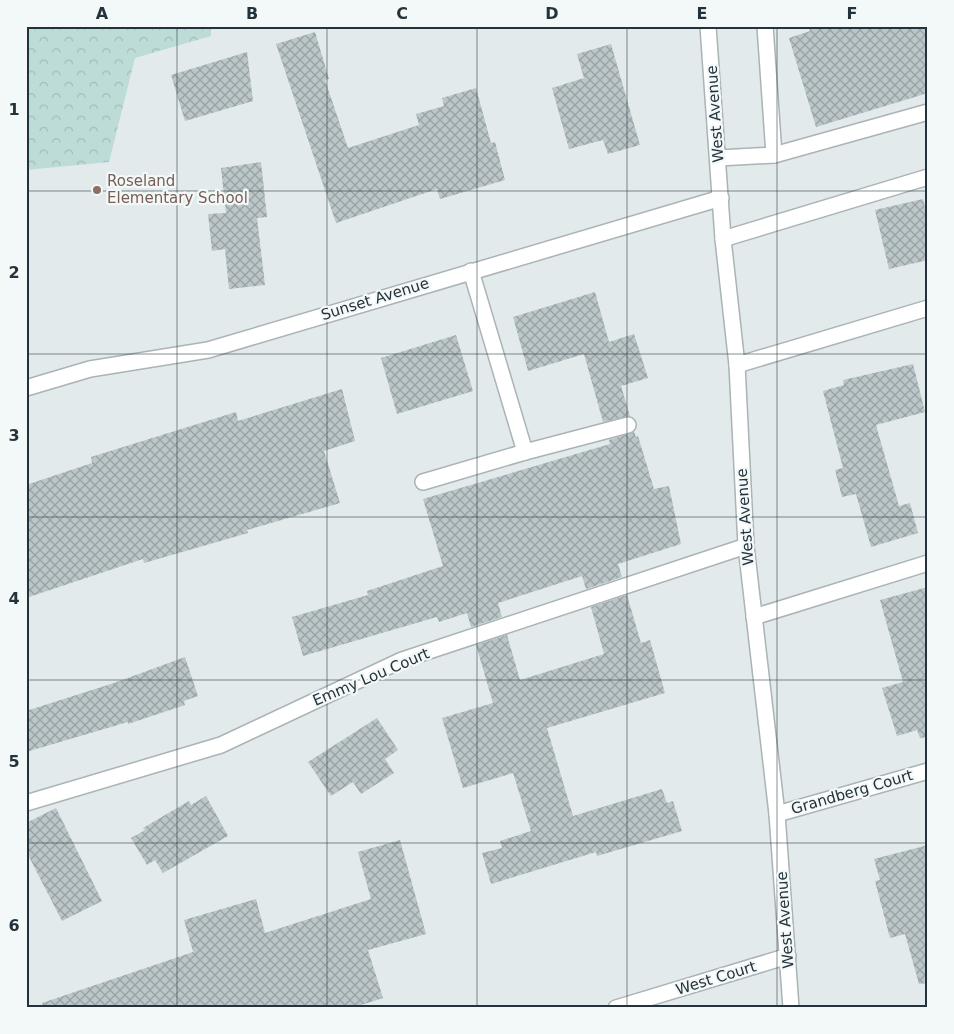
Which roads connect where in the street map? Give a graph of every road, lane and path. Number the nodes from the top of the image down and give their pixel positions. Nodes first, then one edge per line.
1 (708, 26) edge
2 (765, 26) edge
3 (928, 112) edge
4 (774, 155) junction
5 (718, 158) junction
6 (928, 177) edge
7 (721, 198) junction
8 (723, 239) junction
9 (471, 271) junction
10 (928, 308) edge
11 (736, 366) junction
12 (26, 388) edge
13 (628, 424) dead end
14 (525, 452) junction
15 (423, 482) dead end
16 (746, 546) junction
17 (928, 563) edge
18 (754, 617) junction
19 (928, 770) edge
20 (26, 802) edge
21 (777, 814) junction
22 (788, 956) junction
23 (616, 1008) edge
24 (792, 1008) edge

1 - 5 street, West Avenue
2 - 4 street
3 - 4 street
4 - 5 street
5 - 7 street, West Avenue
6 - 8 street
7 - 8 street, West Avenue
7 - 9 street, Sunset Avenue
8 - 11 street, West Avenue
9 - 12 street, Sunset Avenue
9 - 14 street
10 - 11 street
11 - 16 street, West Avenue
13 - 14 street
14 - 15 street
16 - 18 street, West Avenue
16 - 20 street, Emmy Lou Court
17 - 18 street
18 - 21 street, West Avenue
19 - 21 street, Grandberg Court
21 - 22 street, West Avenue
22 - 23 street, West Court
22 - 24 street, West Avenue

